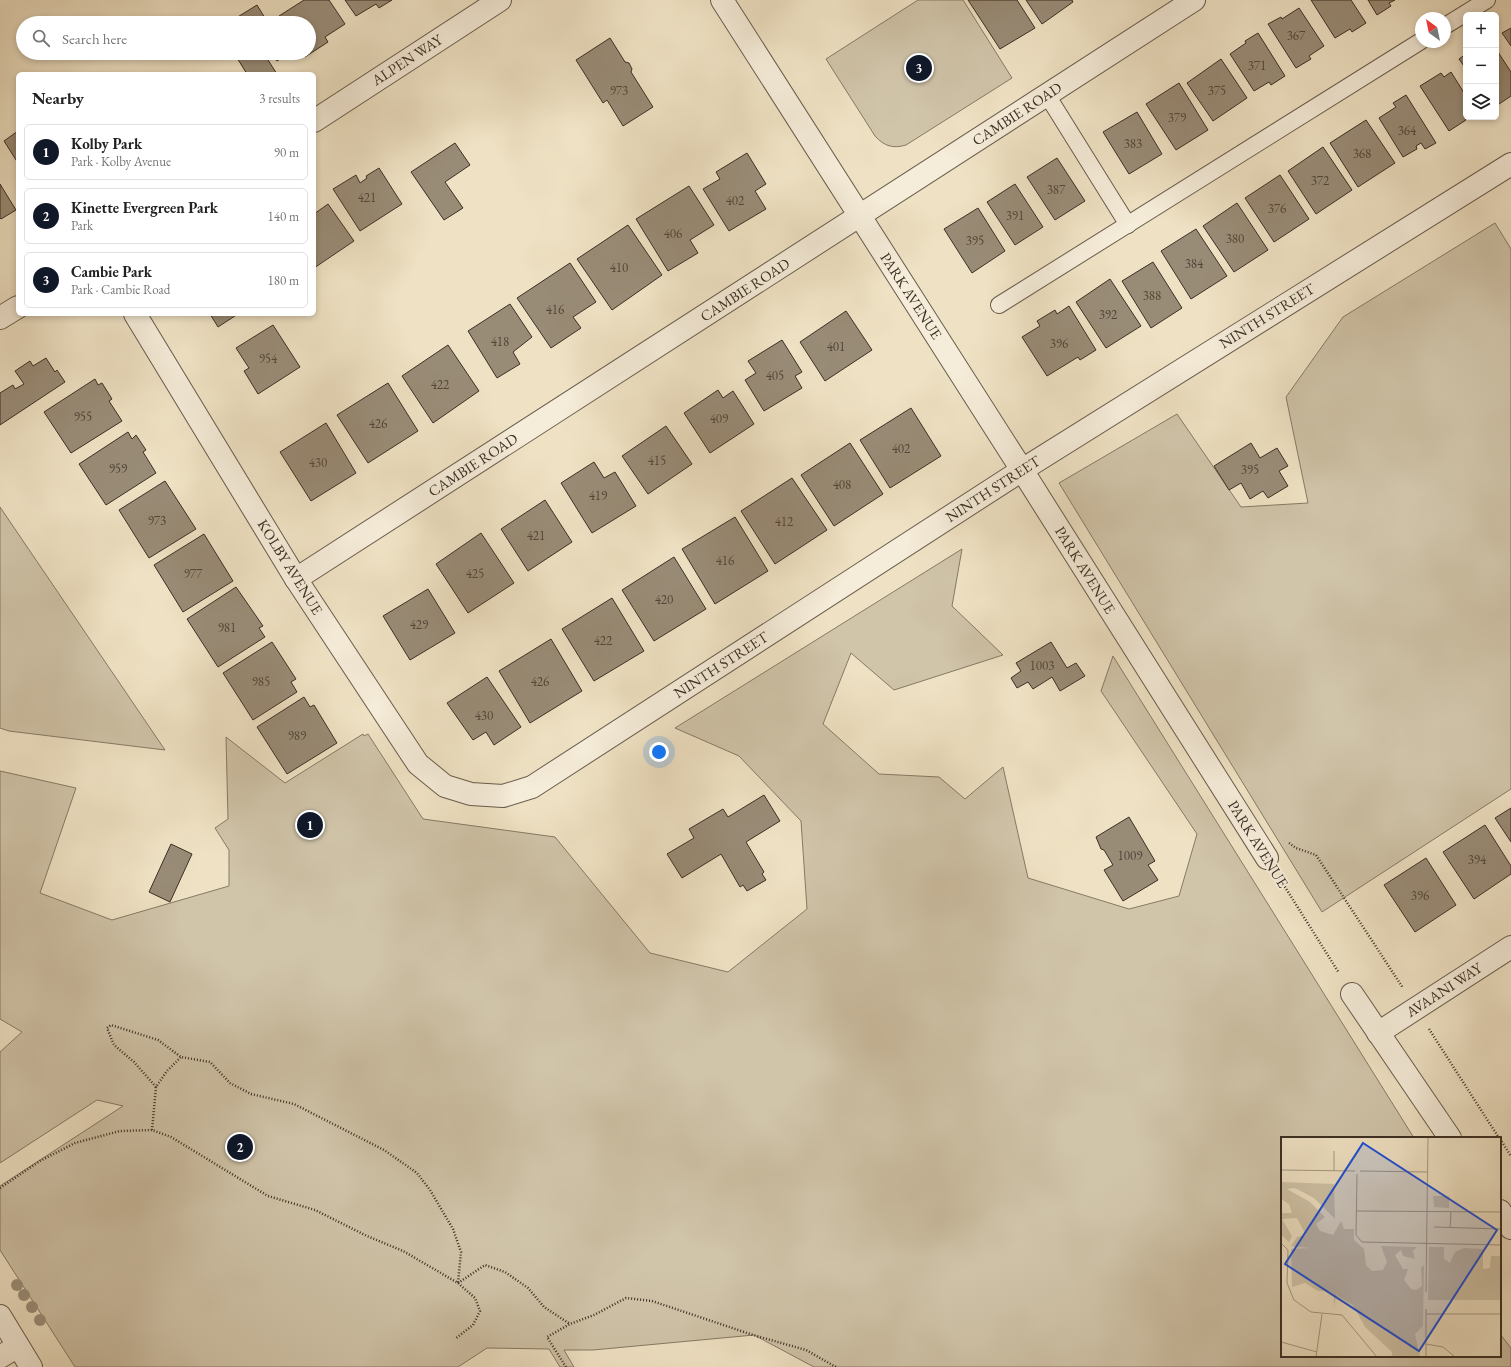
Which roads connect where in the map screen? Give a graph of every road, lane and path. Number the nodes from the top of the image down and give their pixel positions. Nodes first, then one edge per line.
1 (500, 0) edge
2 (722, 0) edge
3 (1194, 0) edge
4 (1487, 0) edge
5 (1451, 22) edge
6 (1415, 45) edge
7 (1047, 95) junction
8 (316, 120) edge
9 (1511, 164) edge
10 (860, 216) junction
11 (1128, 225) junction
12 (999, 305) dead end
13 (16, 308) edge
14 (135, 316) edge
15 (0, 318) edge
16 (1022, 470) junction
17 (296, 579) junction
18 (471, 794) joint
19 (1267, 858) joint
20 (1511, 947) edge
21 (1352, 994) joint
22 (1378, 1033) junction
23 (181, 1057) junction
24 (156, 1087) junction
25 (152, 1130) junction
26 (1449, 1137) edge
27 (1501, 1141) edge
28 (1511, 1156) edge
29 (0, 1188) edge
30 (1501, 1213) edge
31 (1511, 1228) edge
32 (458, 1283) junction
33 (0, 1316) edge
34 (570, 1324) junction
35 (455, 1339) dead end
36 (18, 1346) junction
37 (0, 1357) edge
38 (31, 1367) edge
39 (566, 1367) edge
40 (836, 1367) edge

1 - 8 street, ALPEN WAY
2 - 10 street, PARK AVENUE
3 - 7 street, CAMBIE ROAD
4 - 5 lane
6 - 11 lane
7 - 10 street, CAMBIE ROAD
7 - 11 lane
9 - 16 street, NINTH STREET
10 - 16 street, PARK AVENUE
10 - 17 street, CAMBIE ROAD
11 - 12 lane
13 - 15 street
14 - 17 street, KOLBY AVENUE
16 - 18 street, NINTH STREET
16 - 19 street, PARK AVENUE
17 - 18 street, KOLBY AVENUE
19 - 21 path, PARK AVENUE
20 - 22 street, AVAANI WAY
21 - 22 street
22 - 26 street
23 - 24 path
23 - 24 path
23 - 32 path
24 - 25 path
25 - 29 path
25 - 32 path
27 - 28 path
30 - 31 street
32 - 34 path
32 - 35 path
33 - 36 street
34 - 39 path
34 - 40 path
36 - 37 street
36 - 38 street

